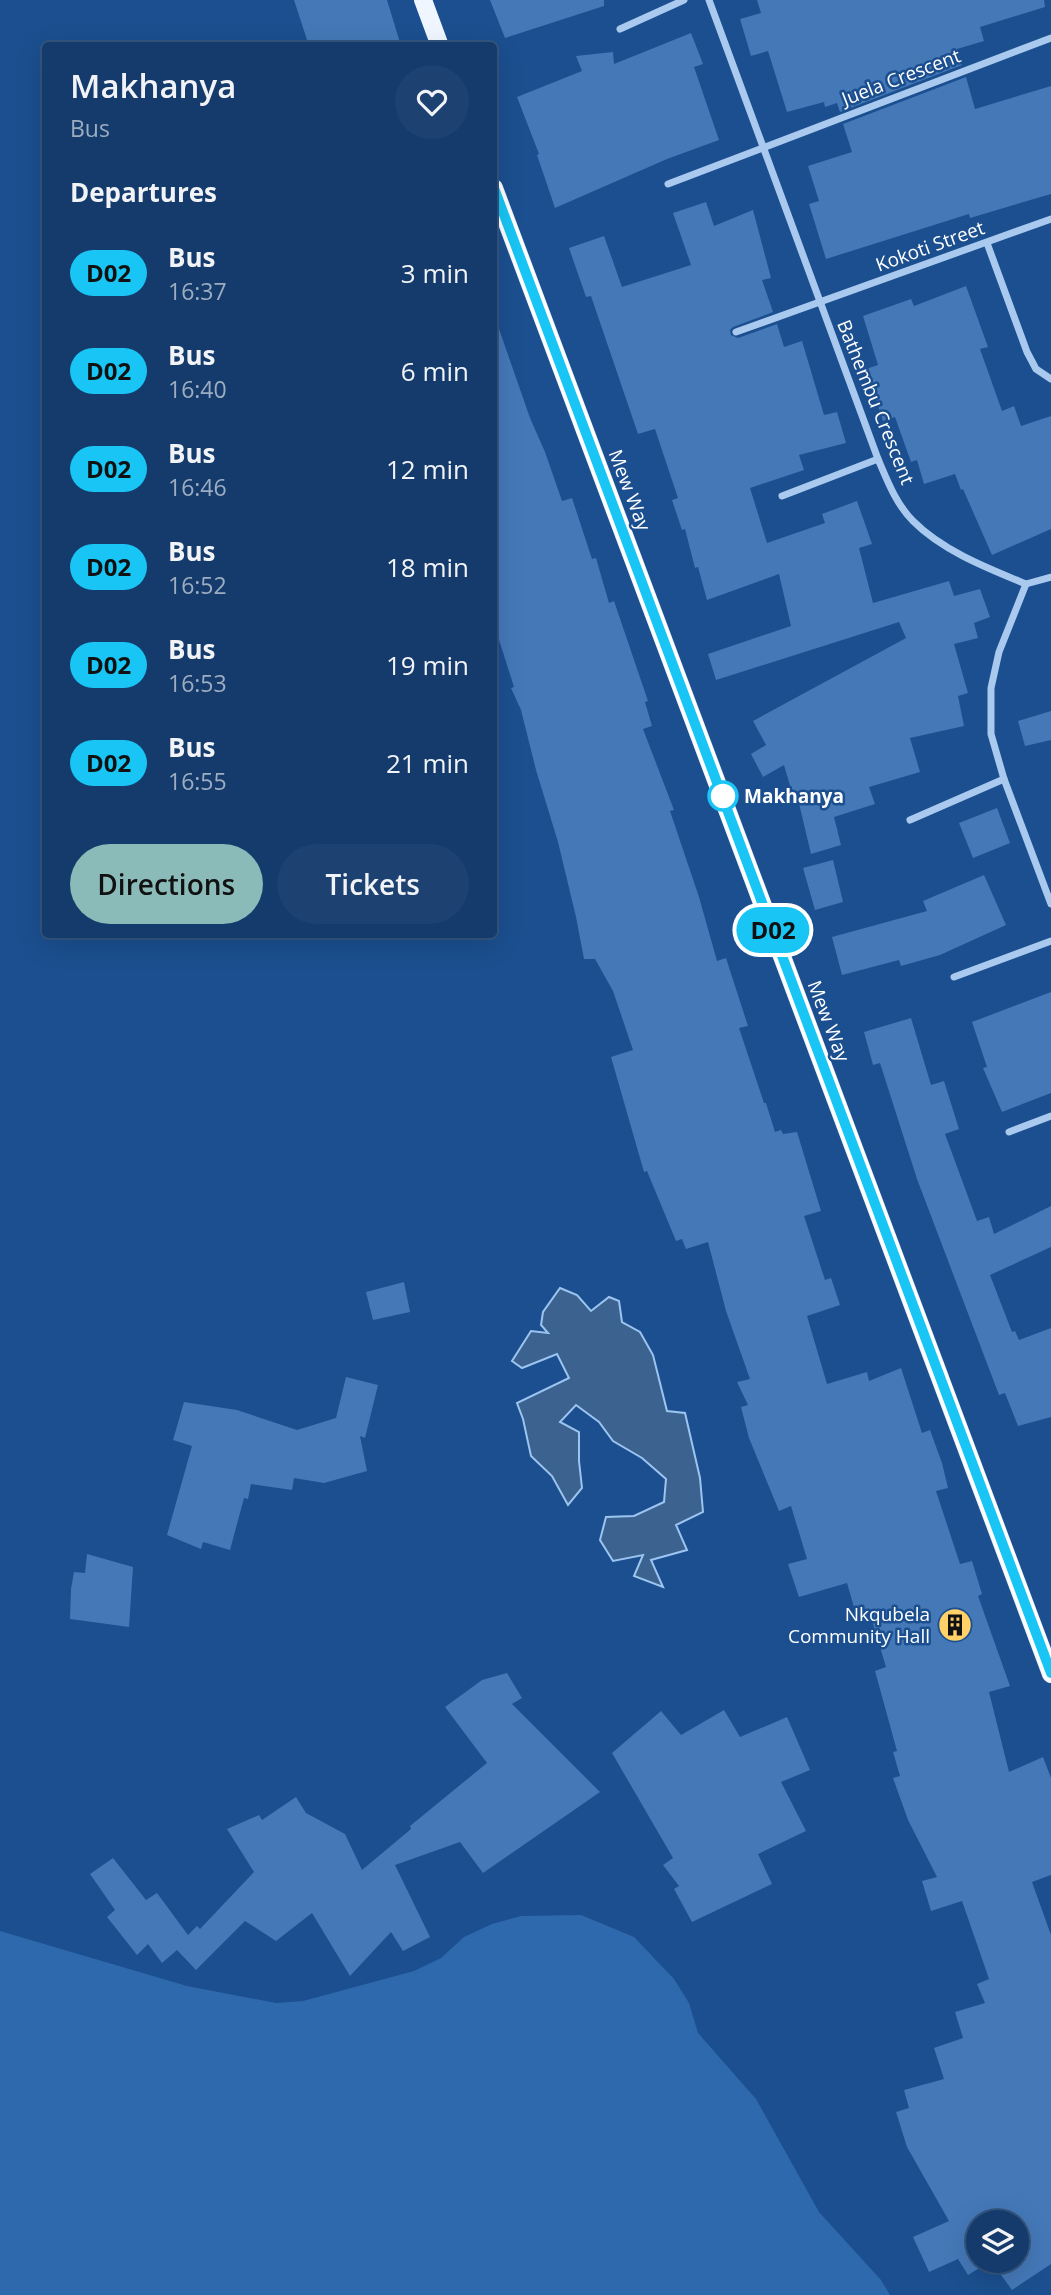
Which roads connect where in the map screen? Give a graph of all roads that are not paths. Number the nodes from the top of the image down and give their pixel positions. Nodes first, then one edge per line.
1 (423, 0) edge
2 (684, 0) edge
3 (709, 0) edge
4 (620, 29) dead end
5 (1051, 38) edge
6 (439, 42) edge
7 (763, 147) junction
8 (668, 184) dead end
9 (497, 196) edge
10 (1051, 219) edge
11 (987, 243) junction
12 (820, 302) junction
13 (736, 332) dead end
14 (1051, 379) edge
15 (878, 459) junction
16 (782, 496) dead end
17 (1051, 578) edge
18 (1026, 584) junction
19 (1004, 779) junction
20 (910, 820) dead end
21 (1051, 904) edge
22 (1051, 941) edge
23 (954, 977) dead end
24 (1051, 1116) edge
25 (1009, 1132) dead end
26 (1051, 1674) edge

1 - 6 main road
2 - 4 street
3 - 7 street, Bathembu Crescent
5 - 7 street, Juela Crescent
7 - 8 street
7 - 12 street, Bathembu Crescent
9 - 26 main road, Mew Way
10 - 11 street, Kokoti Street
11 - 12 street, Kokoti Street
11 - 14 street
12 - 13 street, Bathembu Crescent
12 - 15 street, Bathembu Crescent
15 - 16 street
15 - 18 street, Bathembu Crescent
17 - 18 street
18 - 19 street
19 - 20 street
19 - 21 street
22 - 23 street
24 - 25 street

